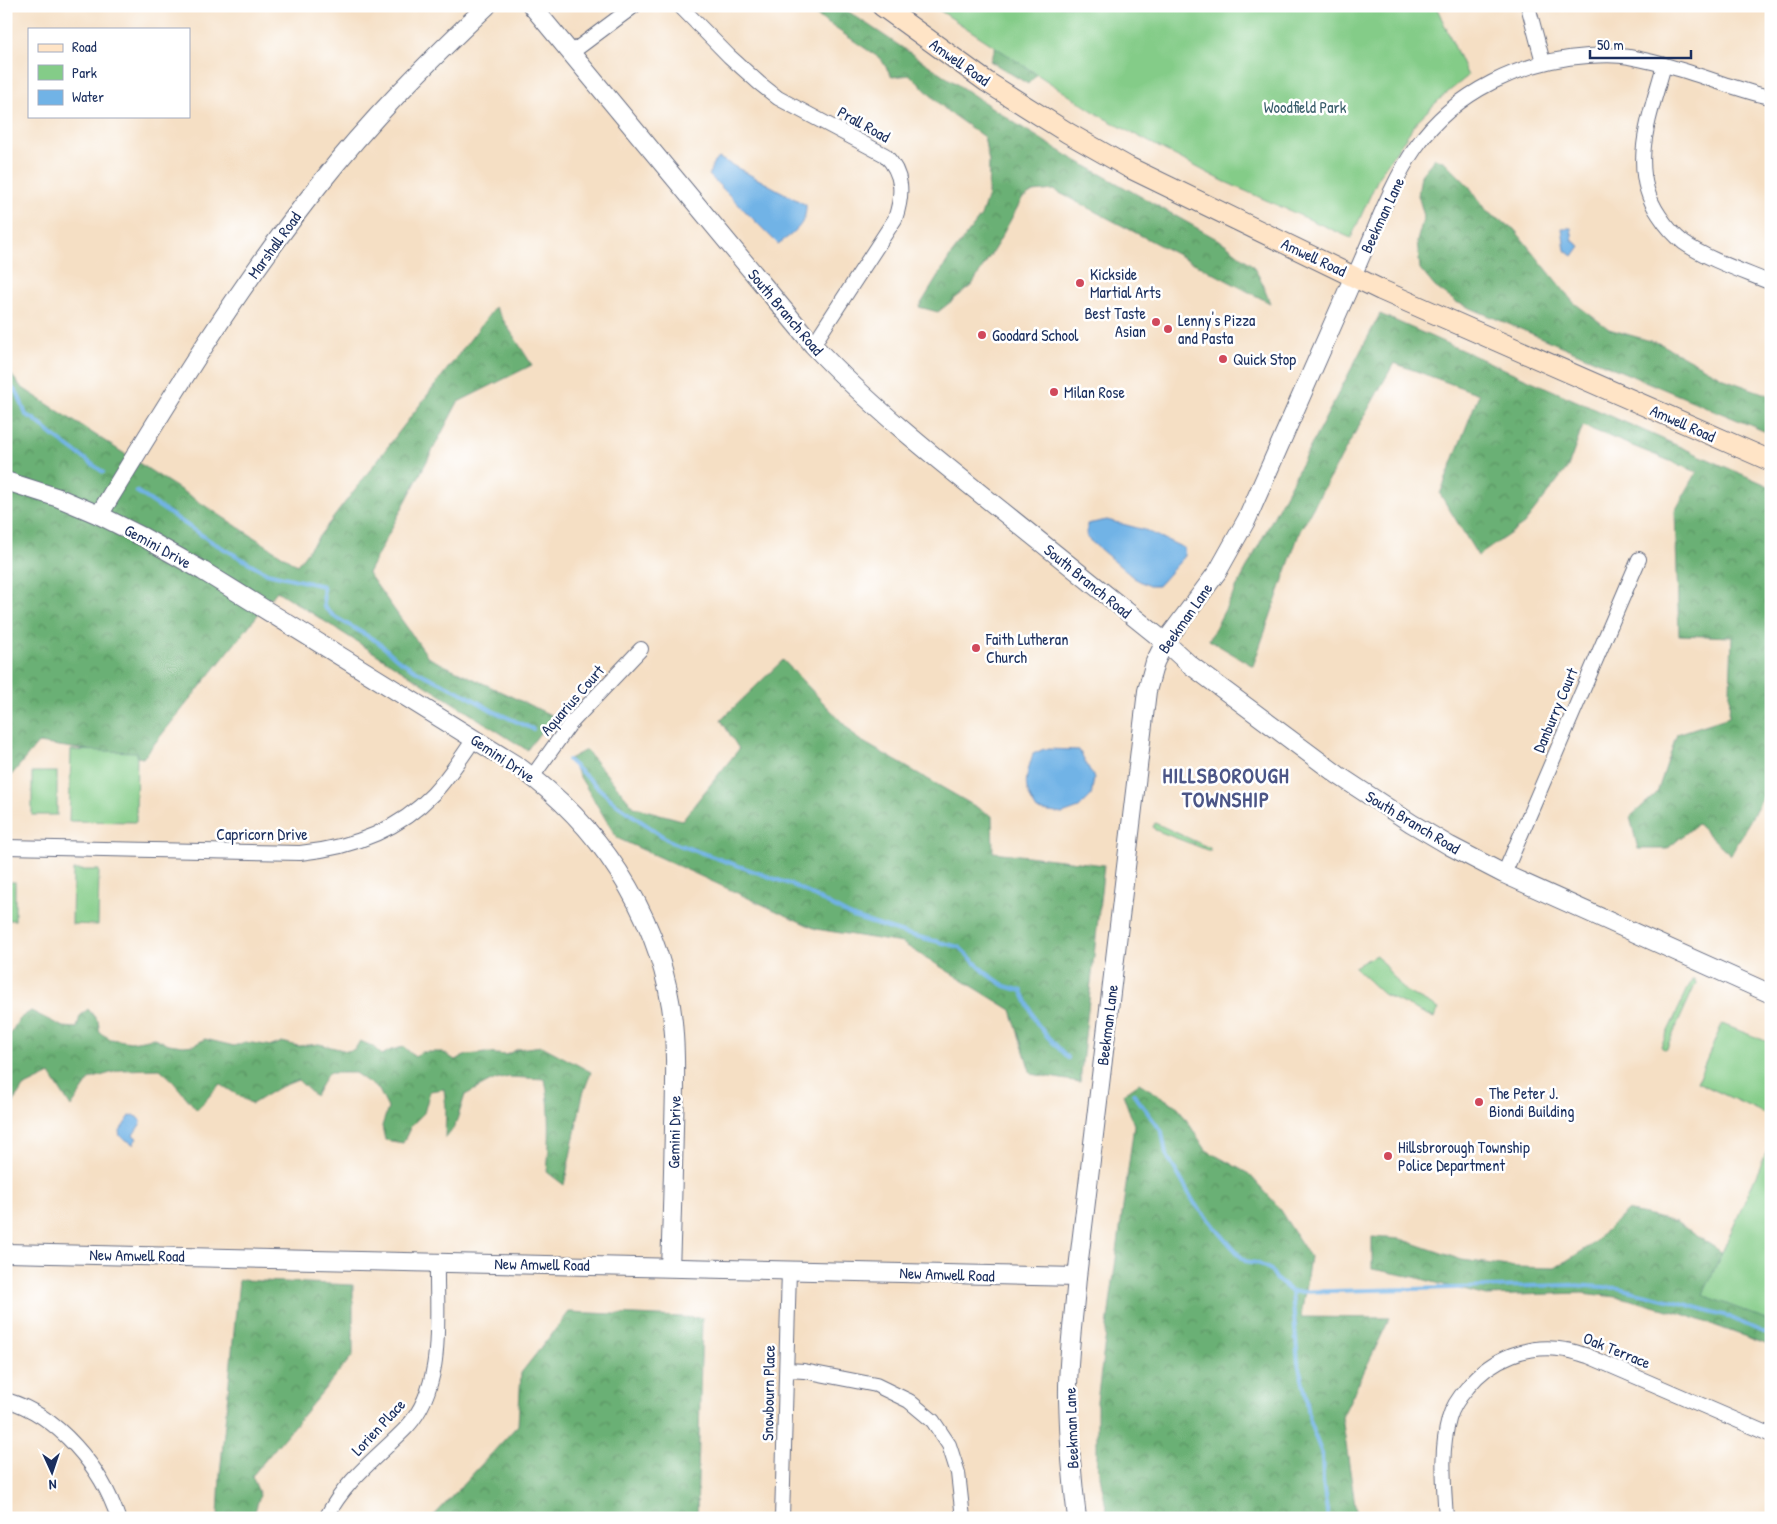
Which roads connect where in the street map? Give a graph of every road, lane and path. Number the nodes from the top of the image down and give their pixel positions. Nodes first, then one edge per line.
1 (487, 6) edge
2 (532, 6) edge
3 (634, 6) edge
4 (680, 6) edge
5 (882, 6) edge
6 (1528, 6) edge
7 (571, 53) junction
8 (1542, 62) junction
9 (1664, 65) junction
10 (1771, 97) edge
11 (1354, 276) junction
12 (1771, 283) edge
13 (813, 345) junction
14 (1771, 461) edge
15 (6, 481) edge
16 (99, 514) junction
17 (1639, 559) dead end
18 (1165, 642) junction
19 (641, 649) dead end
20 (474, 739) junction
21 (532, 777) junction
22 (6, 847) edge
23 (1504, 874) junction
24 (1771, 994) edge
25 (6, 1252) edge
26 (437, 1262) junction
27 (670, 1267) junction
28 (789, 1270) junction
29 (1078, 1277) junction
30 (787, 1370) junction
31 (6, 1400) edge
32 (1771, 1435) edge
33 (118, 1518) edge
34 (326, 1518) edge
35 (782, 1518) edge
36 (962, 1518) edge
37 (1077, 1518) edge
38 (1446, 1518) edge

1 - 16 street, Marshall Road
2 - 7 street, South Branch Road
3 - 7 street
4 - 13 street, Prall Road
5 - 11 main road, Amwell Road
6 - 8 street
7 - 13 street, South Branch Road
8 - 9 street, Beekman Lane
8 - 11 street, Beekman Lane
9 - 10 street, Beekman Lane
9 - 12 street
11 - 14 main road, Amwell Road
11 - 18 street, Beekman Lane
13 - 18 street, South Branch Road
15 - 16 street, Gemini Drive
16 - 20 street, Gemini Drive
17 - 23 street, Danburry Court
18 - 23 street, South Branch Road
18 - 29 street, Beekman Lane
19 - 21 street, Aquarius Court
20 - 21 street, Gemini Drive
20 - 22 street, Capricorn Drive
21 - 27 street, Gemini Drive
23 - 24 street, South Branch Road
25 - 26 street, New Amwell Road
26 - 27 street, New Amwell Road
26 - 34 street, Lorien Place
27 - 28 street, New Amwell Road
28 - 29 street, New Amwell Road
28 - 30 street, Snowbourn Place
29 - 37 street, Beekman Lane
30 - 35 street, Snowbourn Place
30 - 36 street
31 - 33 street
32 - 38 street, Oak Terrace

